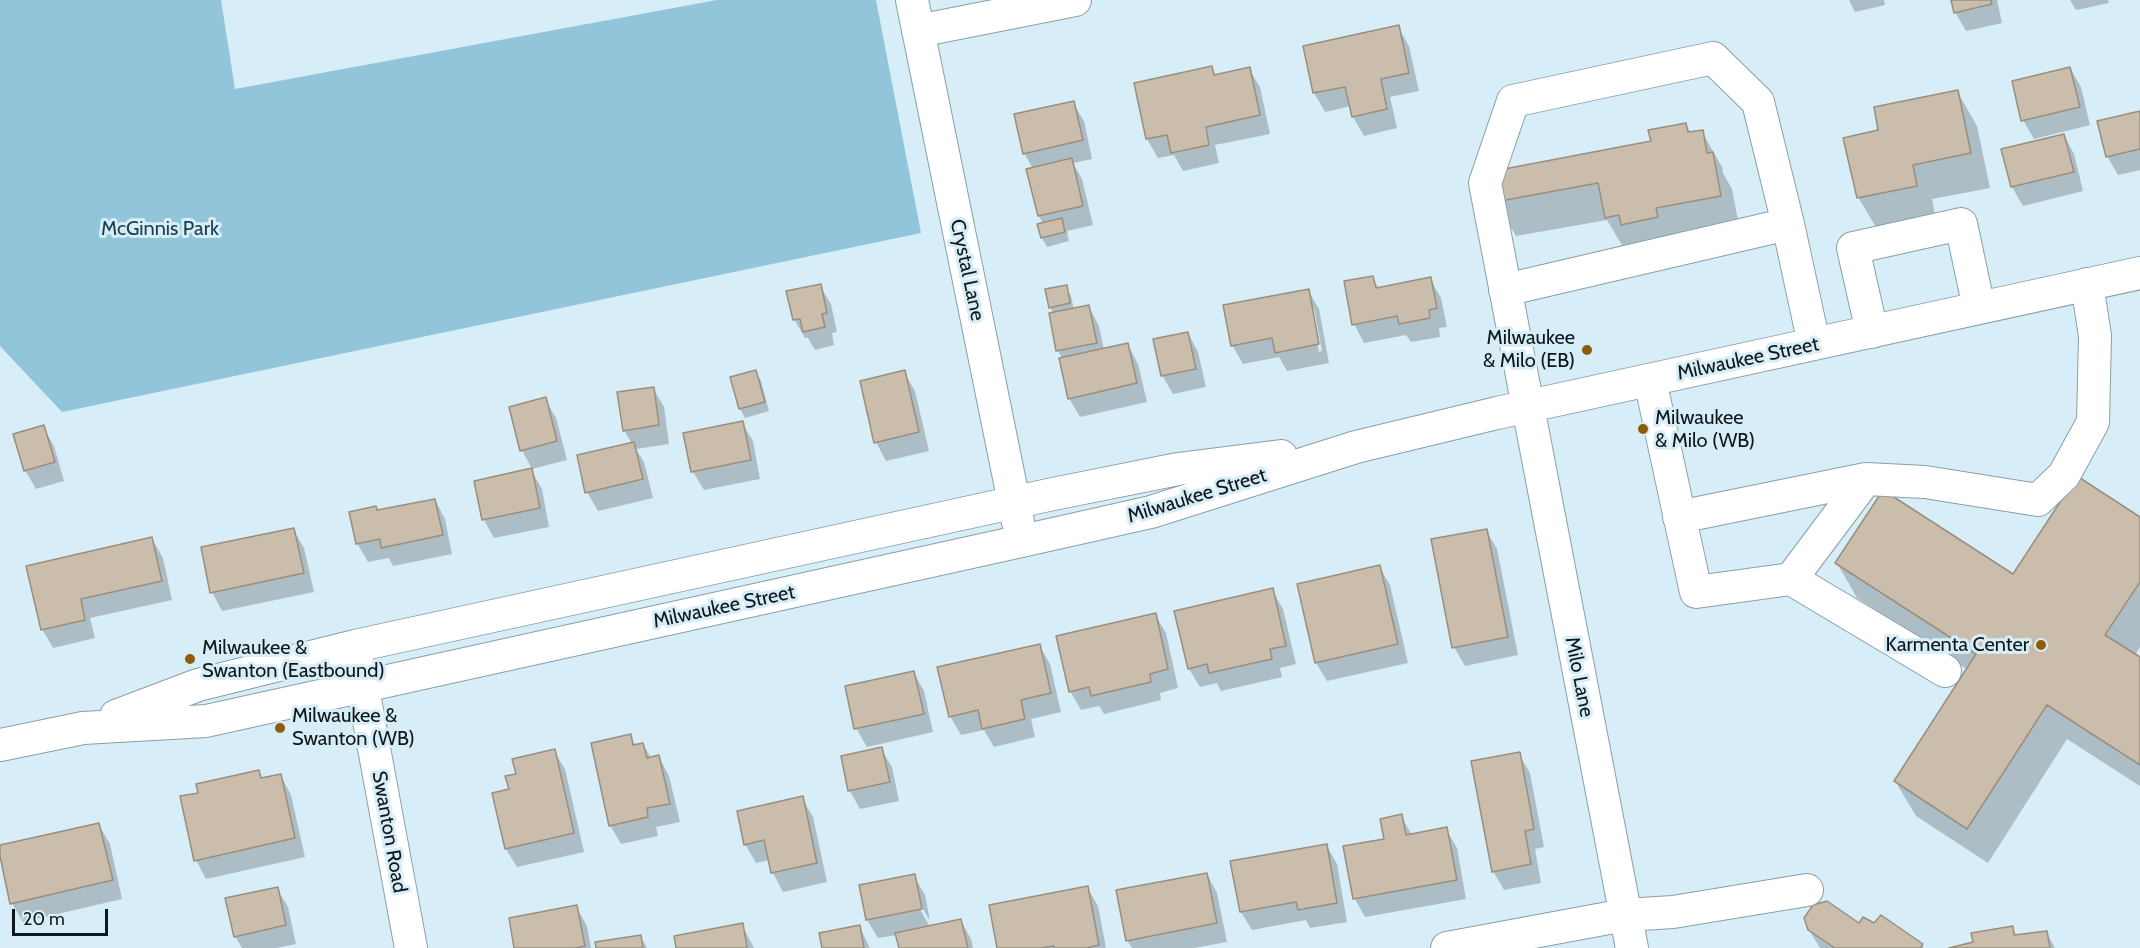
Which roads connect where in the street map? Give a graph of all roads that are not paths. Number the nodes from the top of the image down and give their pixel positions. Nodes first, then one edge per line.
1 (912, 0) edge
2 (1075, 0) edge
3 (918, 31) junction
4 (1788, 224) junction
5 (2140, 273) edge
6 (2087, 284) junction
7 (1505, 290) junction
8 (1979, 308) junction
9 (1872, 332) junction
10 (1814, 344) junction
11 (1650, 380) junction
12 (1527, 407) junction
13 (1356, 447) junction
14 (1866, 479) junction
15 (1014, 502) junction
16 (1679, 517) junction
17 (1022, 541) junction
18 (1791, 579) junction
19 (355, 645) junction
20 (1945, 671) dead end
21 (362, 686) junction
22 (83, 728) junction
23 (0, 745) edge
24 (1807, 890) dead end
25 (1625, 915) junction
26 (411, 948) edge
27 (1447, 948) edge
28 (1632, 948) edge

1 - 3 street, Crystal Lane
2 - 3 street
3 - 15 street, Crystal Lane
4 - 7 street
4 - 7 street, Milo Lane
4 - 10 street
5 - 6 street, Milwaukee Street
6 - 8 street, Milwaukee Street
6 - 14 street
7 - 12 street, Milo Lane
8 - 9 street, Milwaukee Street
8 - 9 street
9 - 10 street, Milwaukee Street
10 - 11 street, Milwaukee Street
11 - 12 street, Milwaukee Street
11 - 16 street
12 - 13 street, Milwaukee Street
12 - 25 street, Milo Lane
13 - 15 street, Milwaukee Street
13 - 17 street, Milwaukee Street
14 - 16 street
14 - 18 street
15 - 17 street, Crystal Lane
15 - 19 street, Milwaukee Street
16 - 18 street
17 - 21 street, Milwaukee Street
18 - 20 street
19 - 21 street, Swanton Road
19 - 22 street, Milwaukee Street
21 - 22 street, Milwaukee Street
21 - 26 street, Swanton Road
22 - 23 street, Milwaukee Street
24 - 25 street
25 - 27 street
25 - 28 street, Milo Lane

